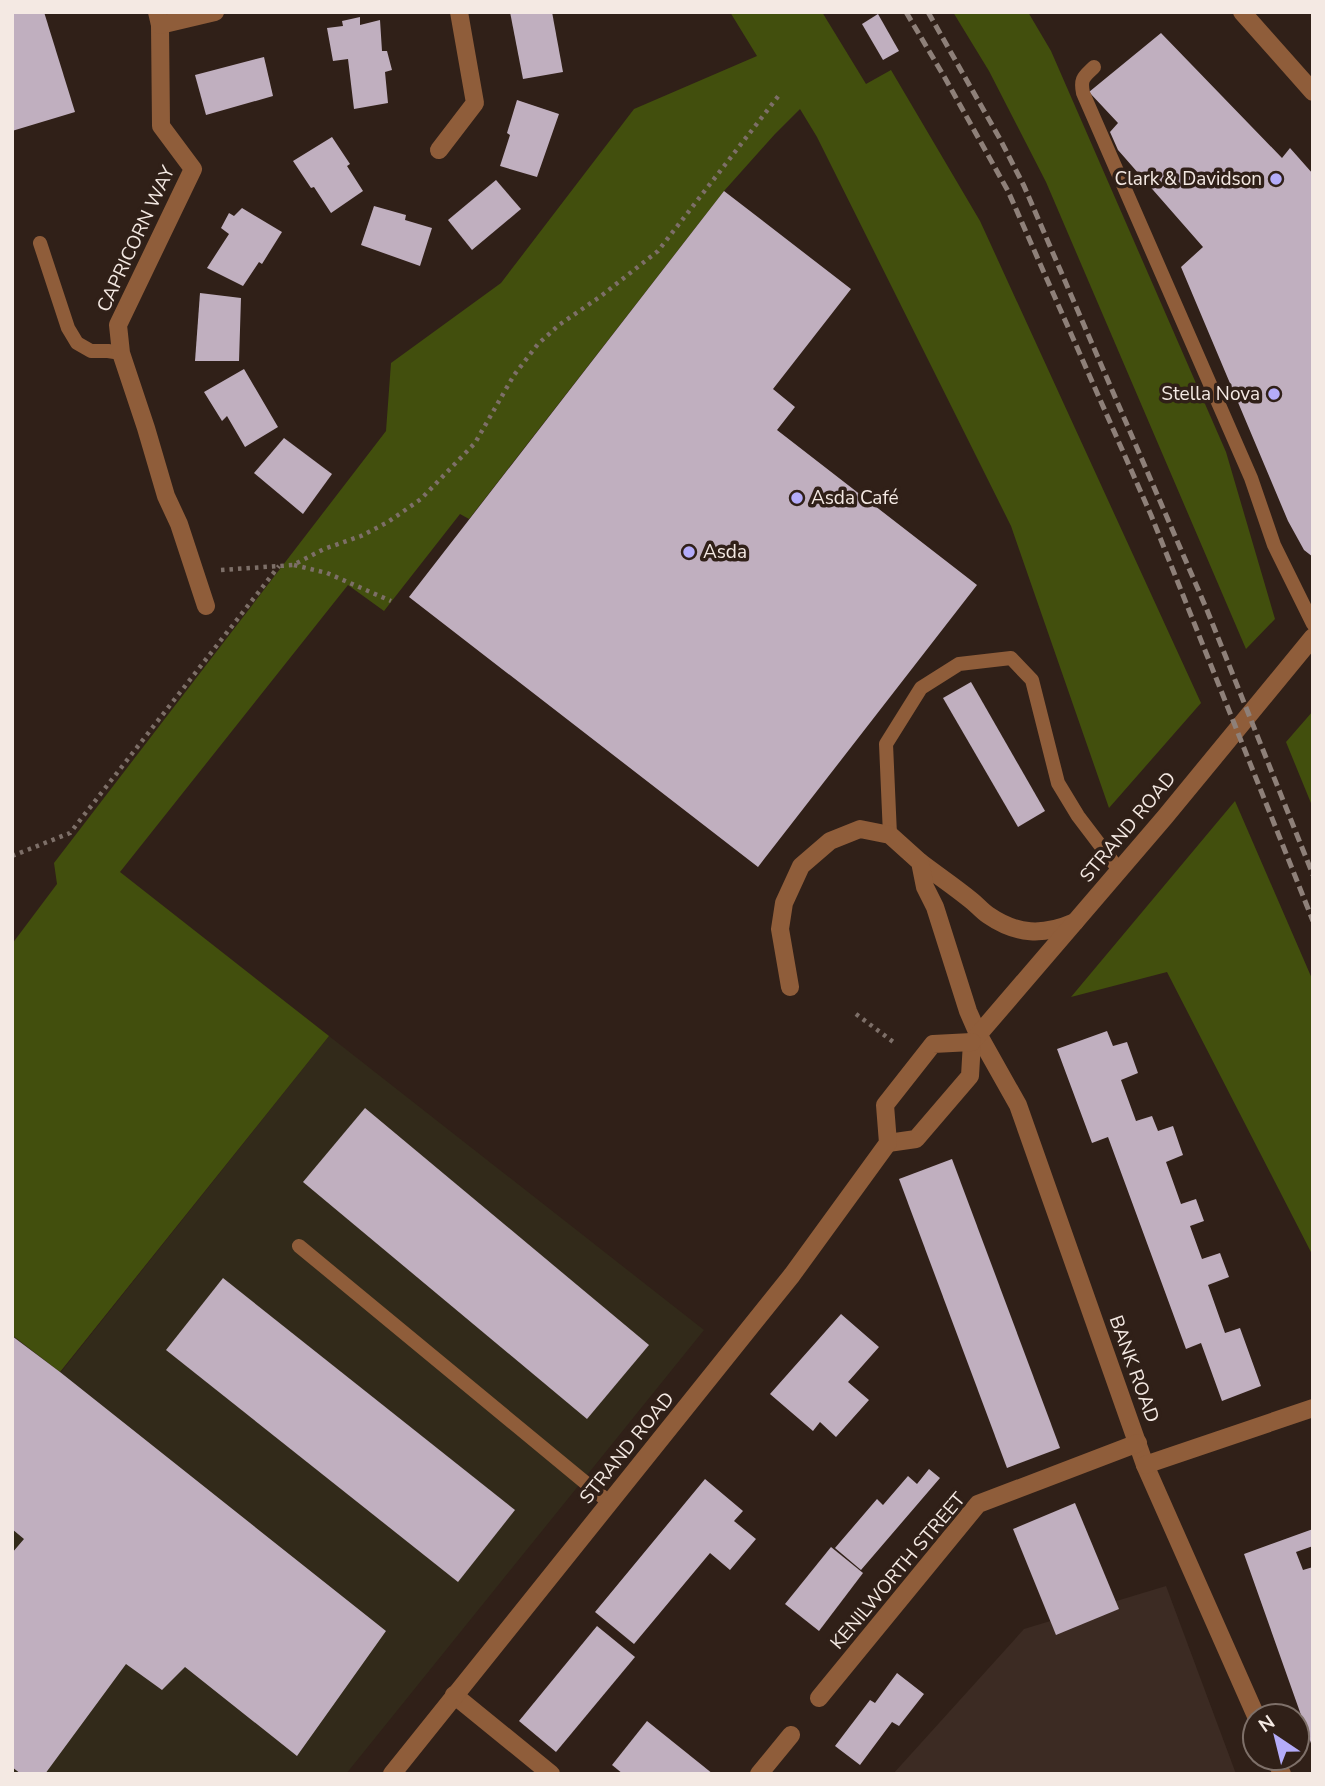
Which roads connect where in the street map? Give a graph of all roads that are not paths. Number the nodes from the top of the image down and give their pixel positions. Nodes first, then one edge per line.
1 (215, 12) edge
2 (459, 12) edge
3 (1242, 12) edge
4 (159, 19) edge
5 (1094, 67) dead end
6 (1313, 92) edge
7 (439, 150) dead end
8 (40, 243) dead end
9 (121, 353) junction
10 (206, 606) dead end
11 (1313, 624) edge
12 (1313, 637) edge
13 (890, 835) junction
14 (920, 862) junction
15 (1119, 870) junction
16 (1075, 922) junction
17 (790, 987) dead end
18 (975, 1038) junction
19 (888, 1143) junction
20 (299, 1246) dead end
21 (1313, 1408) edge
22 (1138, 1443) junction
23 (1145, 1465) junction
24 (610, 1503) junction
25 (454, 1695) junction
26 (819, 1698) dead end
27 (1250, 1702) edge
28 (791, 1735) dead end
29 (391, 1774) edge
30 (551, 1774) edge
31 (759, 1774) edge

1 - 4 street
2 - 7 street
3 - 6 street
4 - 9 street, CAPRICORN WAY
5 - 11 lane
8 - 9 lane
9 - 10 street, CAPRICORN WAY
12 - 15 street, STRAND ROAD
13 - 14 street
13 - 15 lane
13 - 17 street
14 - 16 street
14 - 18 street, BANK ROAD
15 - 16 street, STRAND ROAD
16 - 18 street, STRAND ROAD
18 - 19 street
18 - 19 street
18 - 22 street, BANK ROAD
19 - 24 street, STRAND ROAD
20 - 24 lane
21 - 23 street
22 - 23 street, BANK ROAD
22 - 26 street, KENILWORTH STREET
23 - 27 street, BANK ROAD
24 - 25 street, STRAND ROAD
25 - 29 street, STRAND ROAD
25 - 30 street
28 - 31 street

